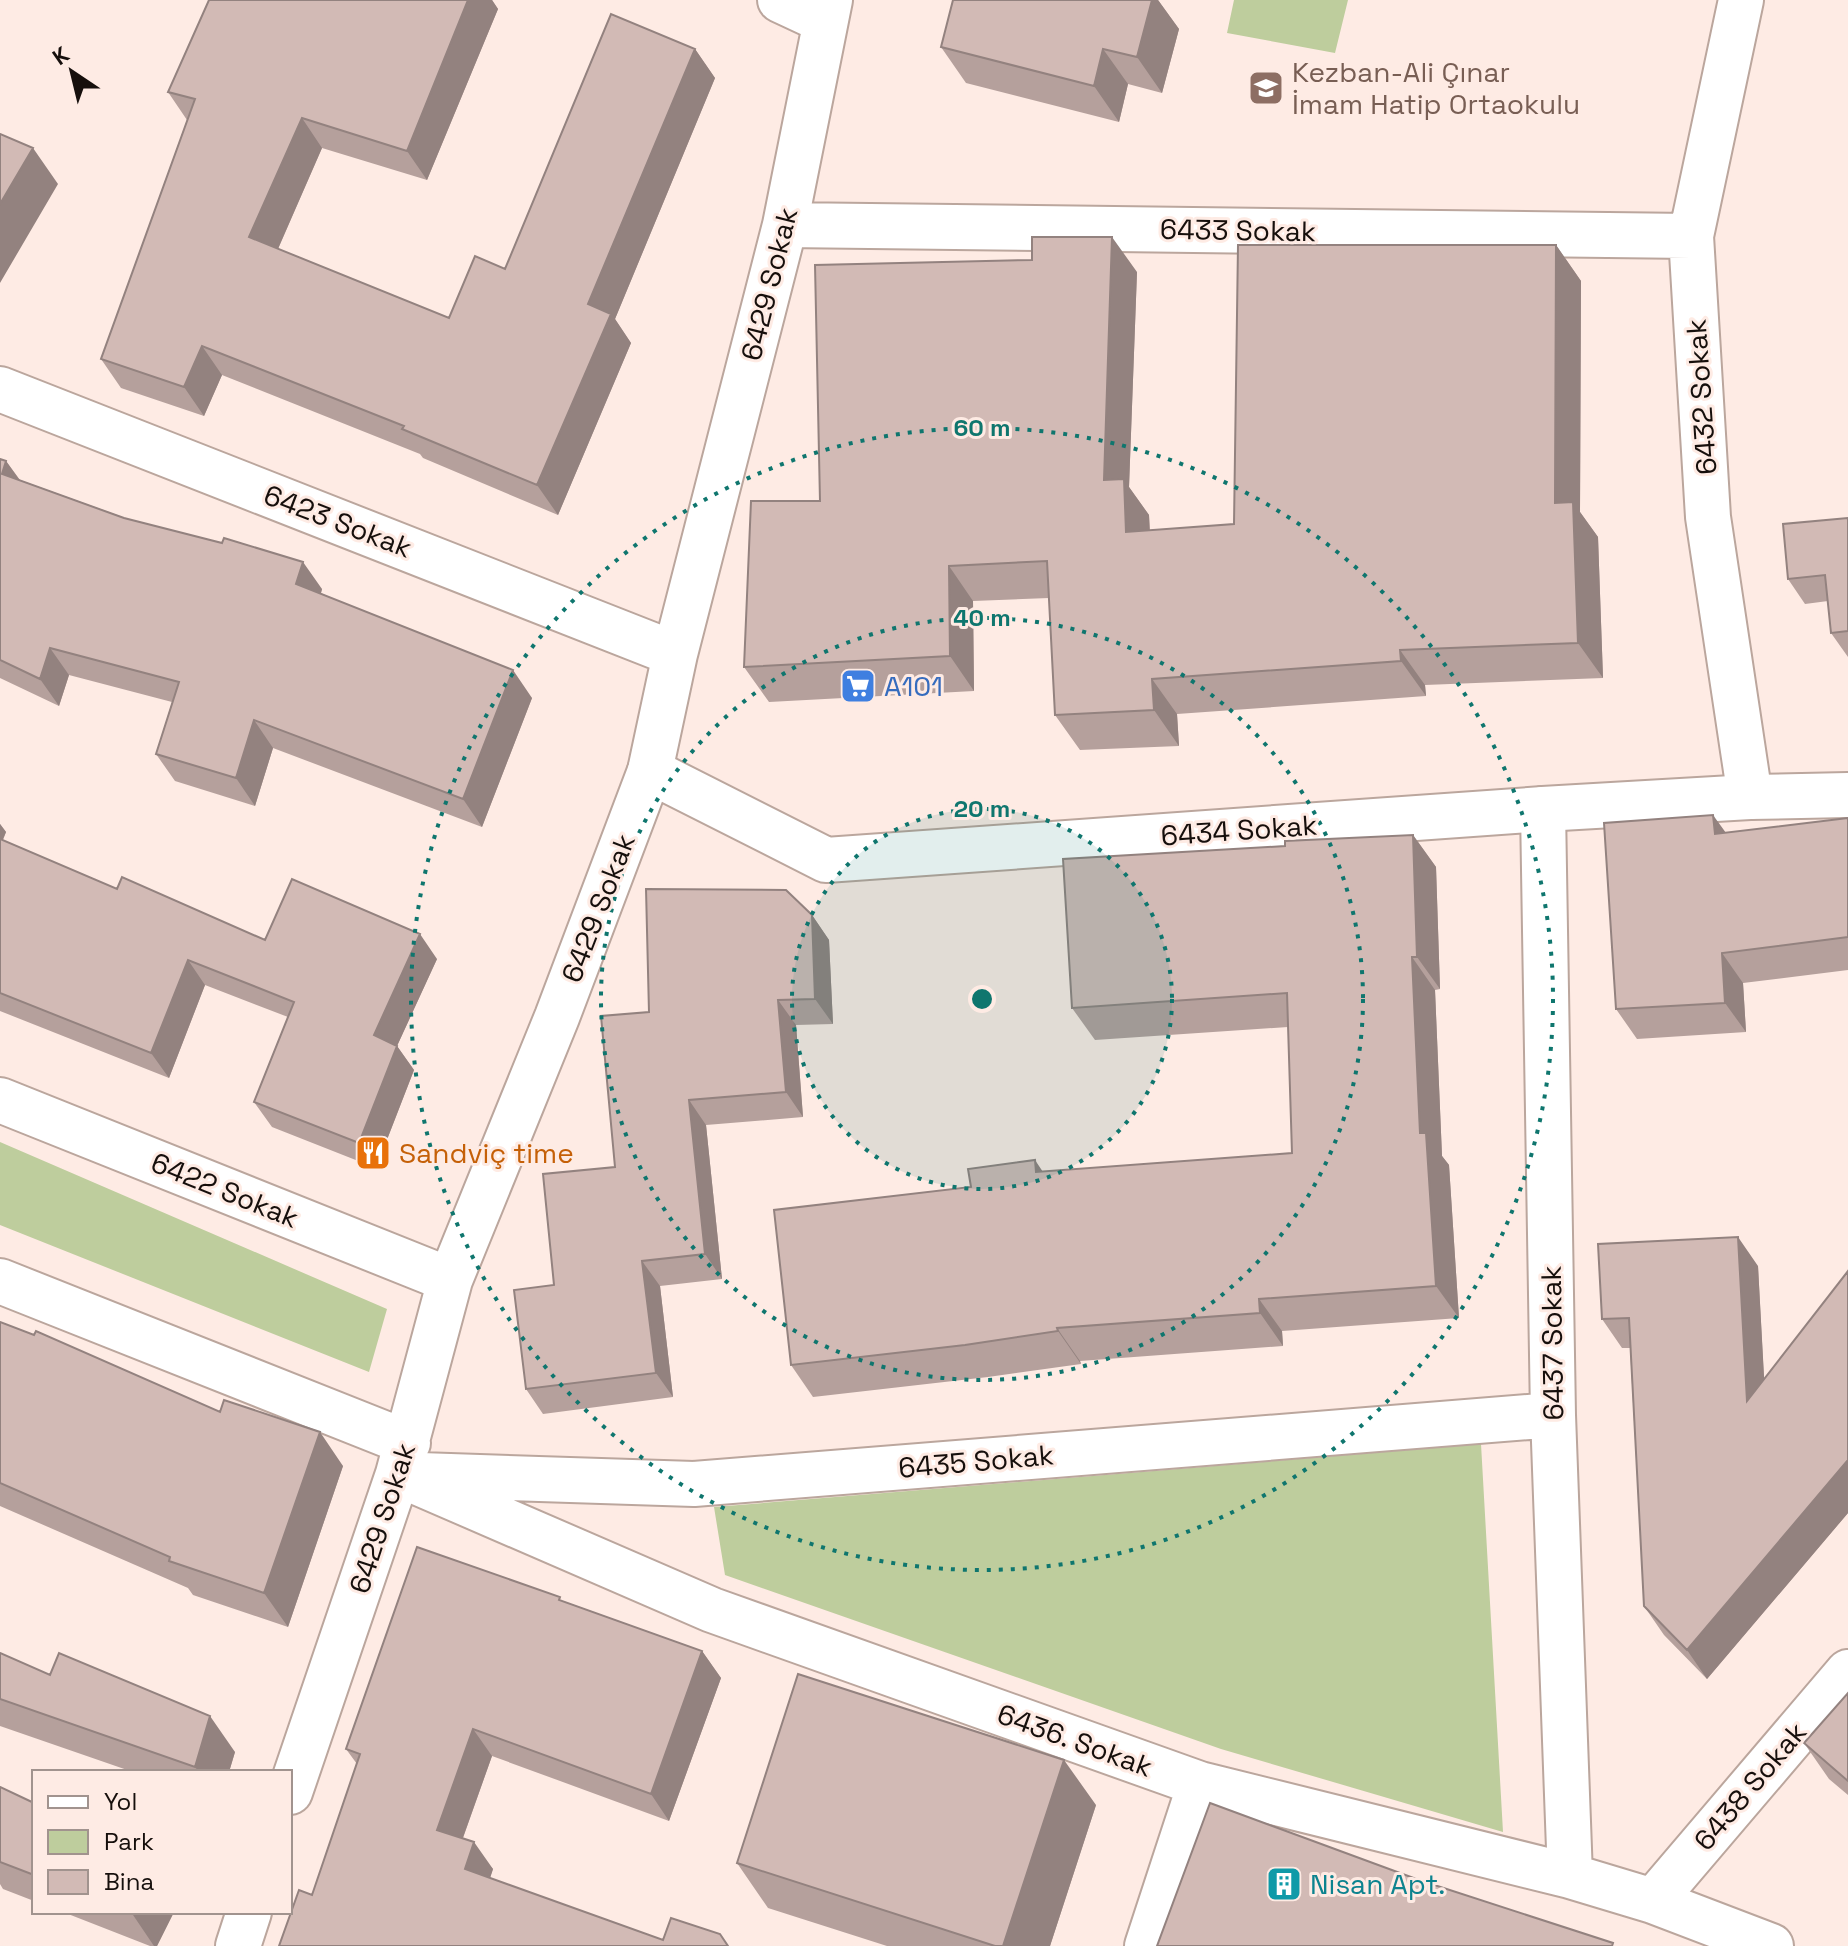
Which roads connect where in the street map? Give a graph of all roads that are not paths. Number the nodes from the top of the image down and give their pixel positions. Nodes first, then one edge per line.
1 (780, 0) edge
2 (1741, 0) edge
3 (827, 10) edge
4 (785, 225) junction
5 (1691, 236) junction
6 (0, 389) edge
7 (675, 654) junction
8 (650, 771) junction
9 (1848, 795) edge
10 (1750, 797) junction
11 (1543, 809) junction
12 (0, 1100) edge
13 (450, 1280) junction
14 (0, 1281) edge
15 (1553, 1415) junction
16 (403, 1458) junction
17 (1848, 1672) edge
18 (1200, 1784) junction
19 (292, 1786) edge
20 (1570, 1876) junction
21 (1653, 1901) junction
22 (248, 1914) edge
23 (238, 1946) edge
24 (1147, 1946) edge
25 (1771, 1946) edge

1 - 3 street
2 - 5 street, 6432 Sokak
3 - 4 street, 6429 Sokak
4 - 5 street, 6433 Sokak
4 - 7 street, 6429 Sokak
5 - 10 street, 6432 Sokak
6 - 7 street, 6423 Sokak
7 - 8 street, 6429 Sokak
8 - 11 street, 6434 Sokak
8 - 13 street, 6429 Sokak
9 - 10 street, 6434 Sokak
10 - 11 street, 6434 Sokak
11 - 15 street, 6437 Sokak
12 - 13 street, 6422 Sokak
13 - 16 street, 6429 Sokak
14 - 16 street
15 - 16 street, 6435 Sokak
15 - 20 street, 6437 Sokak
16 - 18 street, 6436. Sokak
16 - 19 street, 6429 Sokak
17 - 21 street, 6438 Sokak
18 - 20 street, 6436. Sokak
18 - 24 street
20 - 21 street, 6436. Sokak
21 - 25 street, 6436. Sokak
22 - 23 street

